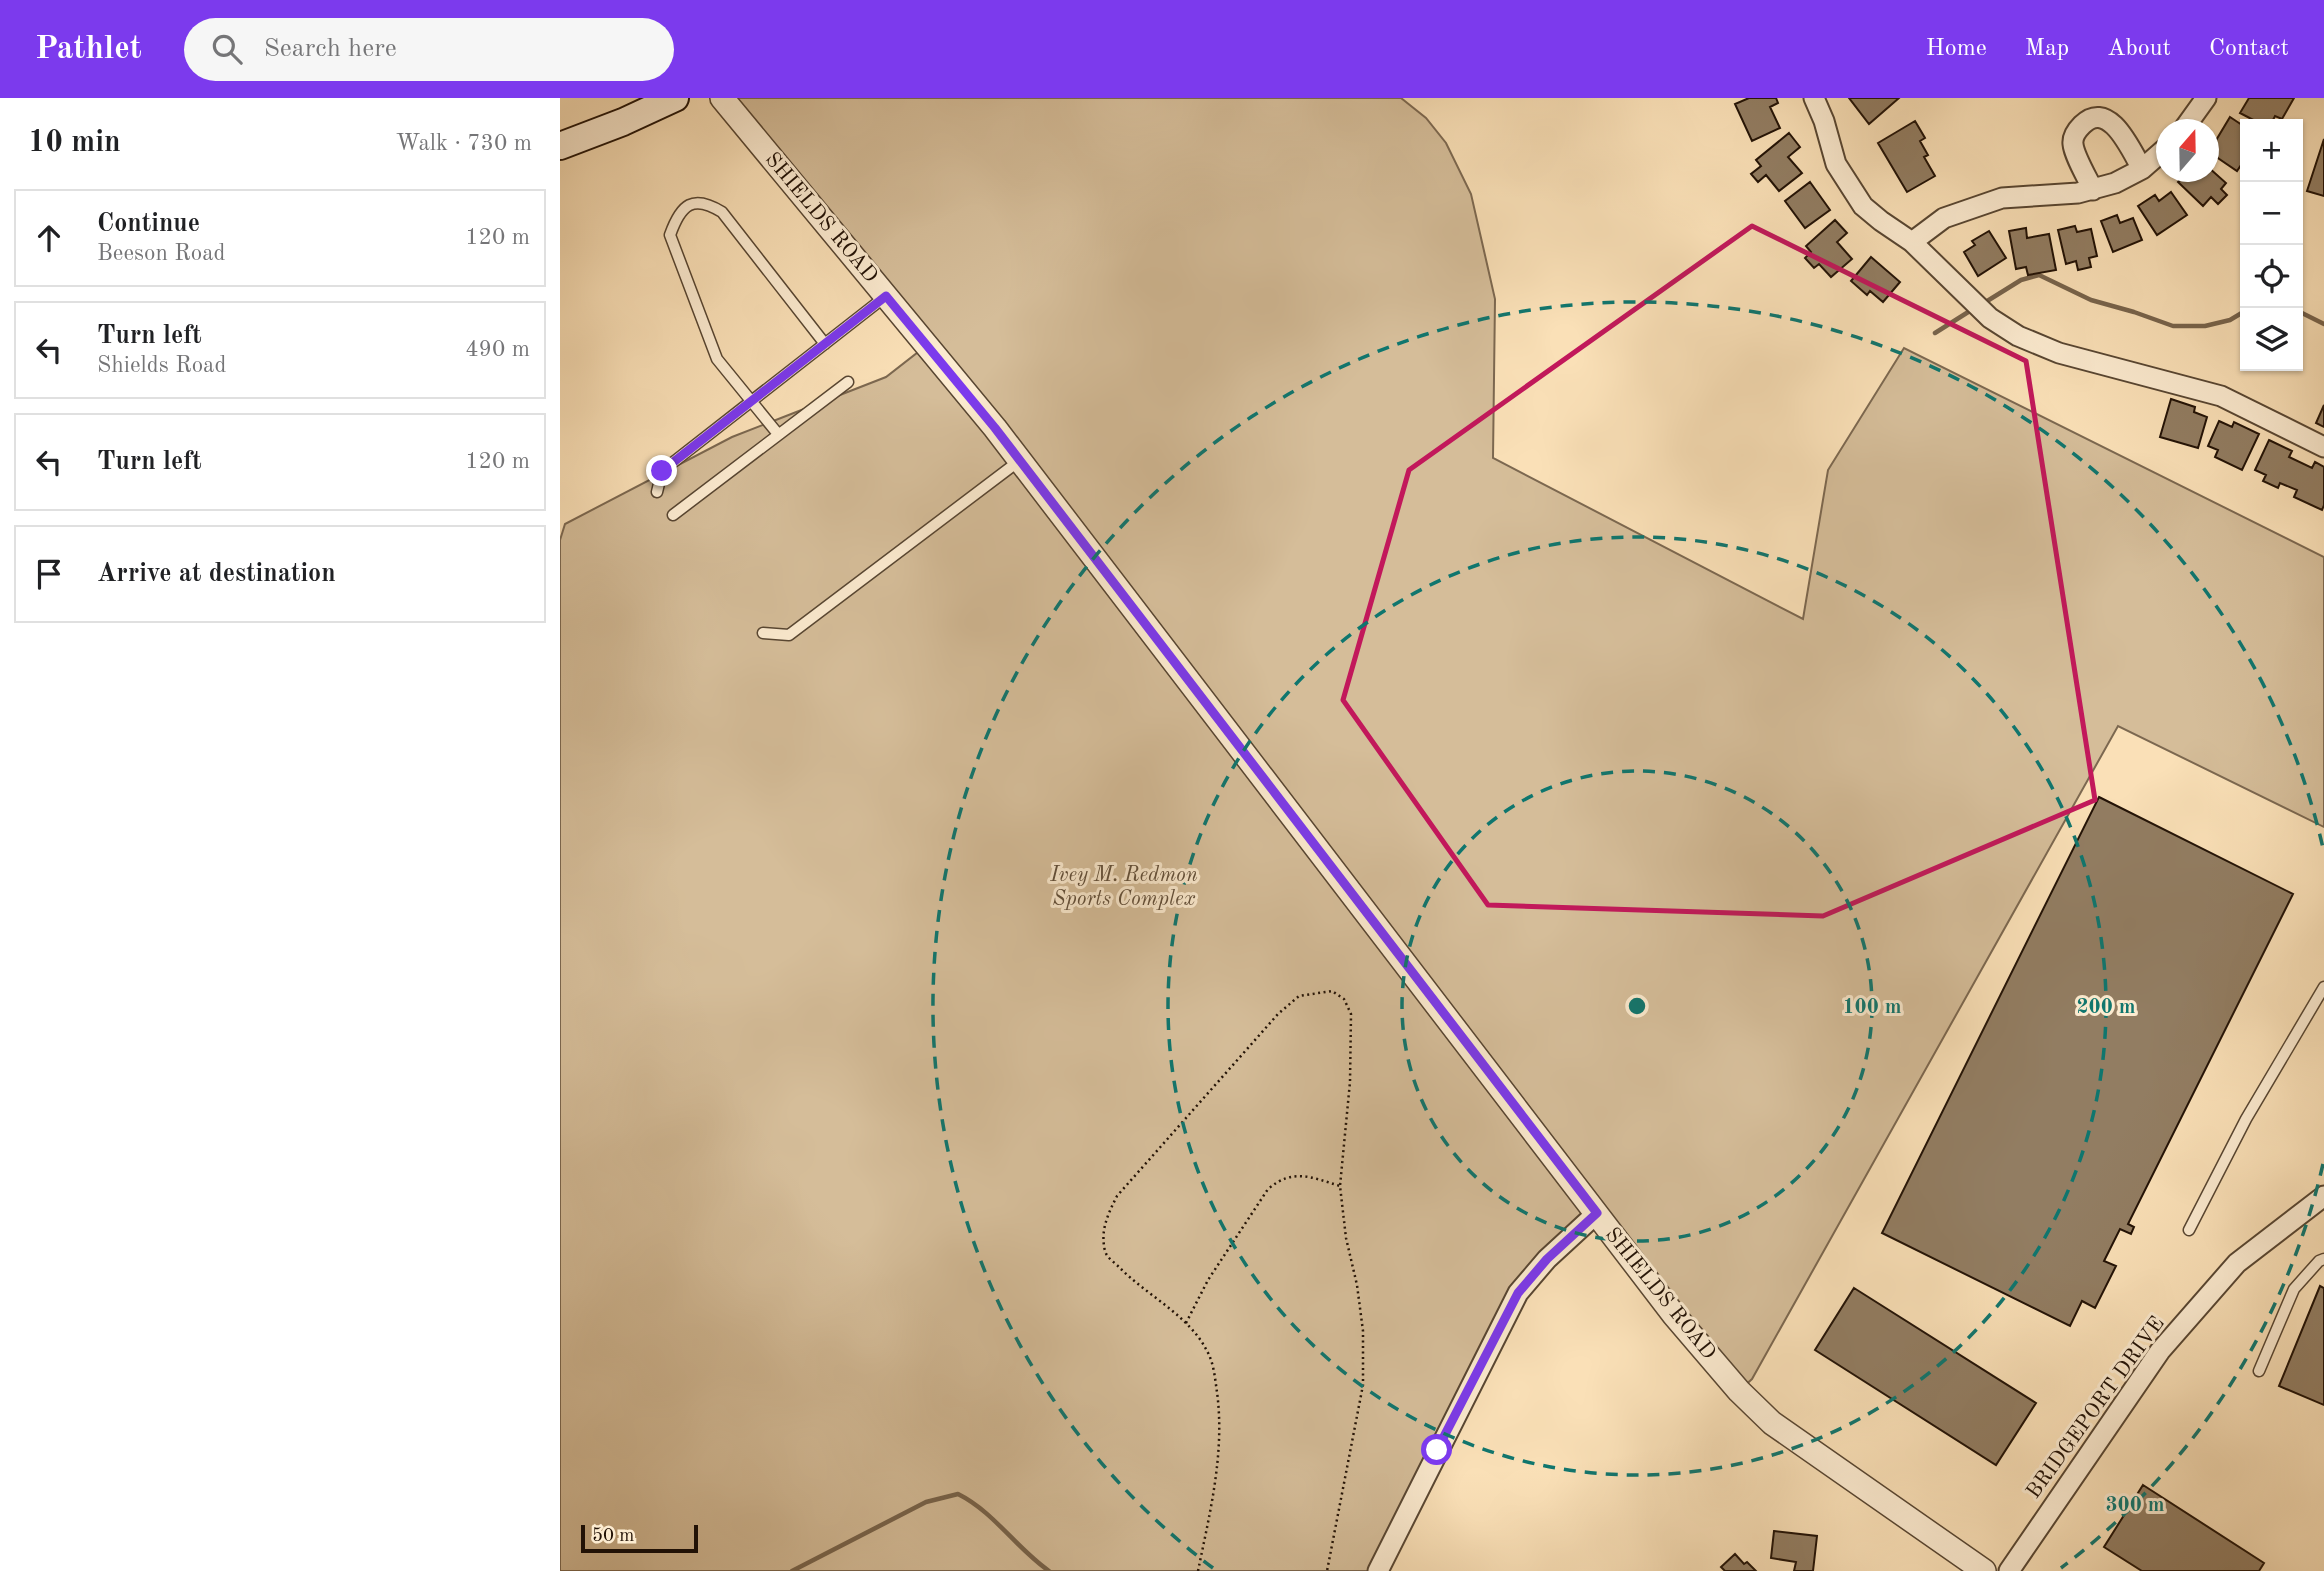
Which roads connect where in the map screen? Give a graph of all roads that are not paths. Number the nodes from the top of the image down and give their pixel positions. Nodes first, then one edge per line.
1 (675, 98) edge
2 (722, 98) edge
3 (1814, 98) edge
4 (2206, 98) edge
5 (2191, 119) edge
6 (560, 146) edge
7 (2156, 157) edge
8 (2142, 169) junction
9 (2093, 190) junction
10 (1912, 242) junction
11 (886, 296) junction
12 (825, 344) junction
13 (848, 382) dead end
14 (751, 401) junction
15 (778, 434) junction
16 (2324, 447) edge
17 (1020, 460) junction
18 (657, 492) dead end
19 (673, 515) dead end
20 (763, 633) dead end
21 (2324, 987) edge
22 (2324, 1196) edge
23 (1597, 1213) junction
24 (2189, 1230) dead end
25 (2324, 1259) edge
26 (2259, 1371) dead end
27 (1378, 1571) edge
28 (1984, 1571) edge
29 (2009, 1571) edge

1 - 6 main road
2 - 11 street, SHIELDS ROAD
3 - 10 street
4 - 5 street
7 - 8 street
8 - 9 street
8 - 9 street
9 - 10 street
10 - 16 street
11 - 12 lane
11 - 17 street, SHIELDS ROAD
12 - 14 lane
12 - 14 lane
13 - 15 lane
14 - 15 lane
14 - 18 lane
15 - 19 lane
17 - 20 lane
17 - 23 street, SHIELDS ROAD
21 - 24 lane
22 - 29 street, BRIDGEPORT DRIVE
23 - 27 street
23 - 28 street, SHIELDS ROAD
25 - 26 lane

